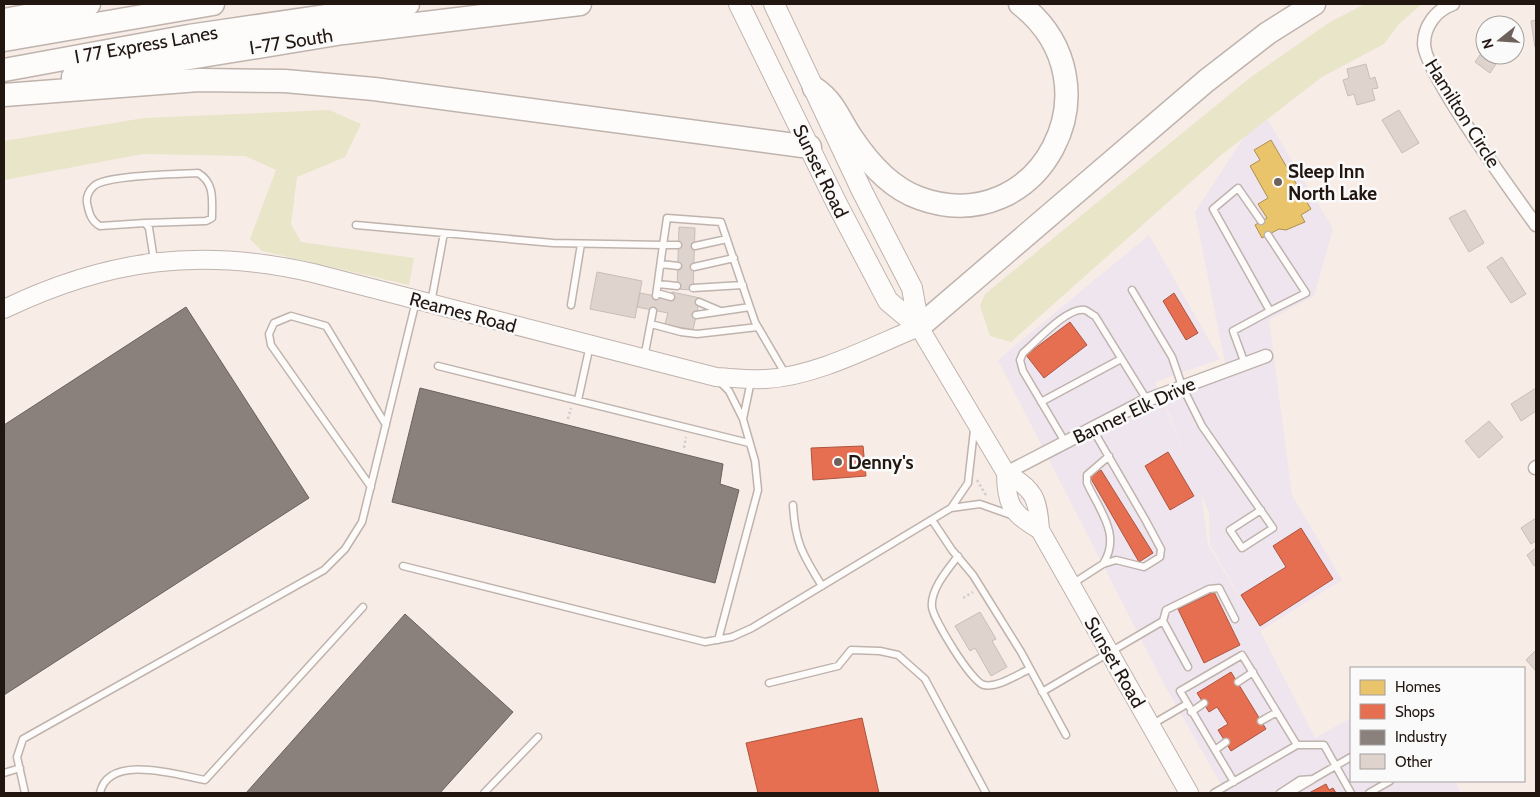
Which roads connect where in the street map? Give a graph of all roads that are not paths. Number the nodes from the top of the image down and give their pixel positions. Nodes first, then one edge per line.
1 (89, 4) edge
2 (213, 4) edge
3 (408, 4) edge
4 (580, 4) edge
5 (739, 4) edge
6 (774, 4) edge
7 (1020, 4) edge
8 (1314, 4) edge
9 (1453, 4) edge
10 (4, 20) edge
11 (4, 40) edge
12 (4, 70) edge
13 (814, 88) junction
14 (4, 90) edge
15 (4, 95) edge
16 (810, 147) junction
17 (1261, 221) dead end
18 (146, 223) junction
19 (356, 225) dead end
20 (1536, 225) edge
21 (444, 233) junction
22 (1268, 235) dead end
23 (727, 239) junction
24 (581, 244) junction
25 (664, 245) junction
26 (678, 245) dead end
27 (694, 246) dead end
28 (734, 258) junction
29 (154, 262) junction
30 (661, 264) junction
31 (678, 266) dead end
32 (694, 267) dead end
33 (658, 284) junction
34 (743, 285) junction
35 (677, 286) dead end
36 (693, 288) dead end
37 (1132, 290) dead end
38 (671, 297) dead end
39 (424, 302) junction
40 (699, 302) dead end
41 (571, 305) dead end
42 (750, 307) junction
43 (4, 309) edge
44 (653, 310) dead end
45 (1270, 310) junction
46 (722, 312) junction
47 (696, 316) dead end
48 (651, 324) junction
49 (758, 327) junction
50 (919, 327) junction
51 (590, 345) junction
52 (1266, 356) dead end
53 (644, 359) junction
54 (1121, 359) junction
55 (1245, 364) junction
56 (438, 366) dead end
57 (787, 376) junction
58 (716, 377) junction
59 (752, 379) junction
60 (1182, 386) junction
61 (578, 400) junction
62 (1147, 400) junction
63 (1041, 402) junction
64 (742, 419) junction
65 (975, 421) junction
66 (386, 425) junction
67 (1092, 428) junction
68 (1065, 442) junction
69 (749, 443) junction
70 (1109, 456) junction
71 (1006, 473) junction
72 (370, 487) junction
73 (794, 505) dead end
74 (951, 508) junction
75 (1260, 510) junction
76 (1019, 518) junction
77 (932, 520) junction
78 (1040, 530) junction
79 (958, 556) junction
80 (1104, 564) junction
81 (403, 566) dead end
82 (1070, 584) junction
83 (822, 586) junction
84 (363, 607) dead end
85 (1235, 619) dead end
86 (1163, 621) junction
87 (718, 640) junction
88 (1109, 651) junction
89 (1188, 668) dead end
90 (1030, 669) junction
91 (1253, 672) junction
92 (1238, 682) dead end
93 (770, 683) dead end
94 (1042, 692) junction
95 (1204, 703) dead end
96 (1187, 704) junction
97 (1191, 712) junction
98 (1277, 712) junction
99 (1262, 720) dead end
100 (1150, 725) junction
101 (1066, 735) dead end
102 (538, 737) dead end
103 (1226, 742) dead end
104 (1297, 745) junction
105 (1215, 750) junction
106 (1350, 758) edge
107 (1336, 766) junction
108 (20, 768) junction
109 (4, 772) edge
110 (1313, 779) junction
111 (1234, 782) junction
112 (1388, 782) edge
113 (25, 793) edge
114 (100, 793) edge
115 (484, 793) edge
116 (986, 793) edge
117 (1189, 793) edge
118 (1214, 793) edge
119 (1280, 793) edge
120 (1290, 793) edge
121 (1351, 793) edge
122 (1368, 793) edge

1 - 10 highway
2 - 11 highway, I 77 Express Lanes
3 - 12 highway, I 77 Express Lanes
4 - 14 highway, I-77 South
5 - 16 main road, Sunset Road
6 - 13 main road, Sunset Road
7 - 13 highway
8 - 50 highway
9 - 20 street, Hamilton Circle
13 - 50 main road, Sunset Road
15 - 16 highway
16 - 50 main road, Sunset Road
17 - 45 lane
18 - 18 lane
18 - 29 lane
19 - 21 lane
21 - 24 lane
21 - 39 lane
22 - 45 lane
23 - 25 lane
23 - 27 lane
23 - 28 lane
24 - 25 lane
24 - 41 lane
25 - 26 lane
25 - 30 lane
28 - 32 lane
28 - 34 lane
29 - 39 main road, Reames Road
29 - 43 main road, Reames Road
30 - 31 lane
30 - 33 lane
33 - 35 lane
33 - 38 lane
34 - 36 lane
34 - 42 lane
37 - 60 lane
39 - 51 main road, Reames Road
39 - 66 lane
40 - 46 lane
42 - 46 lane
42 - 49 lane
44 - 48 lane
45 - 55 lane
46 - 47 lane
48 - 49 lane
48 - 53 lane
49 - 57 lane
50 - 57 main road, Reames Road
50 - 65 main road, Sunset Road
51 - 53 main road, Reames Road
51 - 61 lane
52 - 55 street, Banner Elk Drive
53 - 58 main road, Reames Road
54 - 62 lane
54 - 63 lane
54 - 63 lane
55 - 60 street, Banner Elk Drive
56 - 61 lane
57 - 59 main road, Reames Road
58 - 59 main road, Reames Road
58 - 64 lane
59 - 64 lane
60 - 62 street, Banner Elk Drive
60 - 75 lane
61 - 69 lane
62 - 67 street, Banner Elk Drive
63 - 68 lane
64 - 69 lane
65 - 71 main road, Sunset Road
65 - 74 lane
66 - 72 lane
66 - 72 lane
67 - 68 street, Banner Elk Drive
67 - 70 lane
68 - 71 street, Banner Elk Drive
69 - 87 lane
70 - 80 lane
70 - 80 lane
71 - 76 main road, Sunset Road
71 - 78 main road, Sunset Road
72 - 108 lane
73 - 83 lane
74 - 76 lane
74 - 77 lane
75 - 75 lane
76 - 78 main road, Sunset Road
77 - 79 lane
77 - 83 lane
78 - 82 main road, Sunset Road
79 - 90 lane
79 - 90 lane
80 - 82 lane
81 - 87 lane
82 - 88 main road, Sunset Road
83 - 87 lane
84 - 114 lane
85 - 86 lane
86 - 88 lane
86 - 89 lane
88 - 94 lane
88 - 100 main road, Sunset Road
90 - 94 lane
91 - 92 lane
91 - 96 lane
91 - 98 lane
93 - 116 lane
94 - 101 lane
95 - 97 lane
96 - 97 lane
96 - 100 lane
97 - 105 lane
98 - 99 lane
98 - 104 lane
100 - 117 main road, Sunset Road
102 - 115 lane
103 - 105 lane
104 - 107 lane
104 - 111 lane
105 - 111 lane
106 - 107 lane
107 - 110 lane
107 - 121 lane
108 - 109 lane
108 - 113 lane
110 - 119 lane
110 - 120 lane
111 - 118 lane
112 - 122 lane

